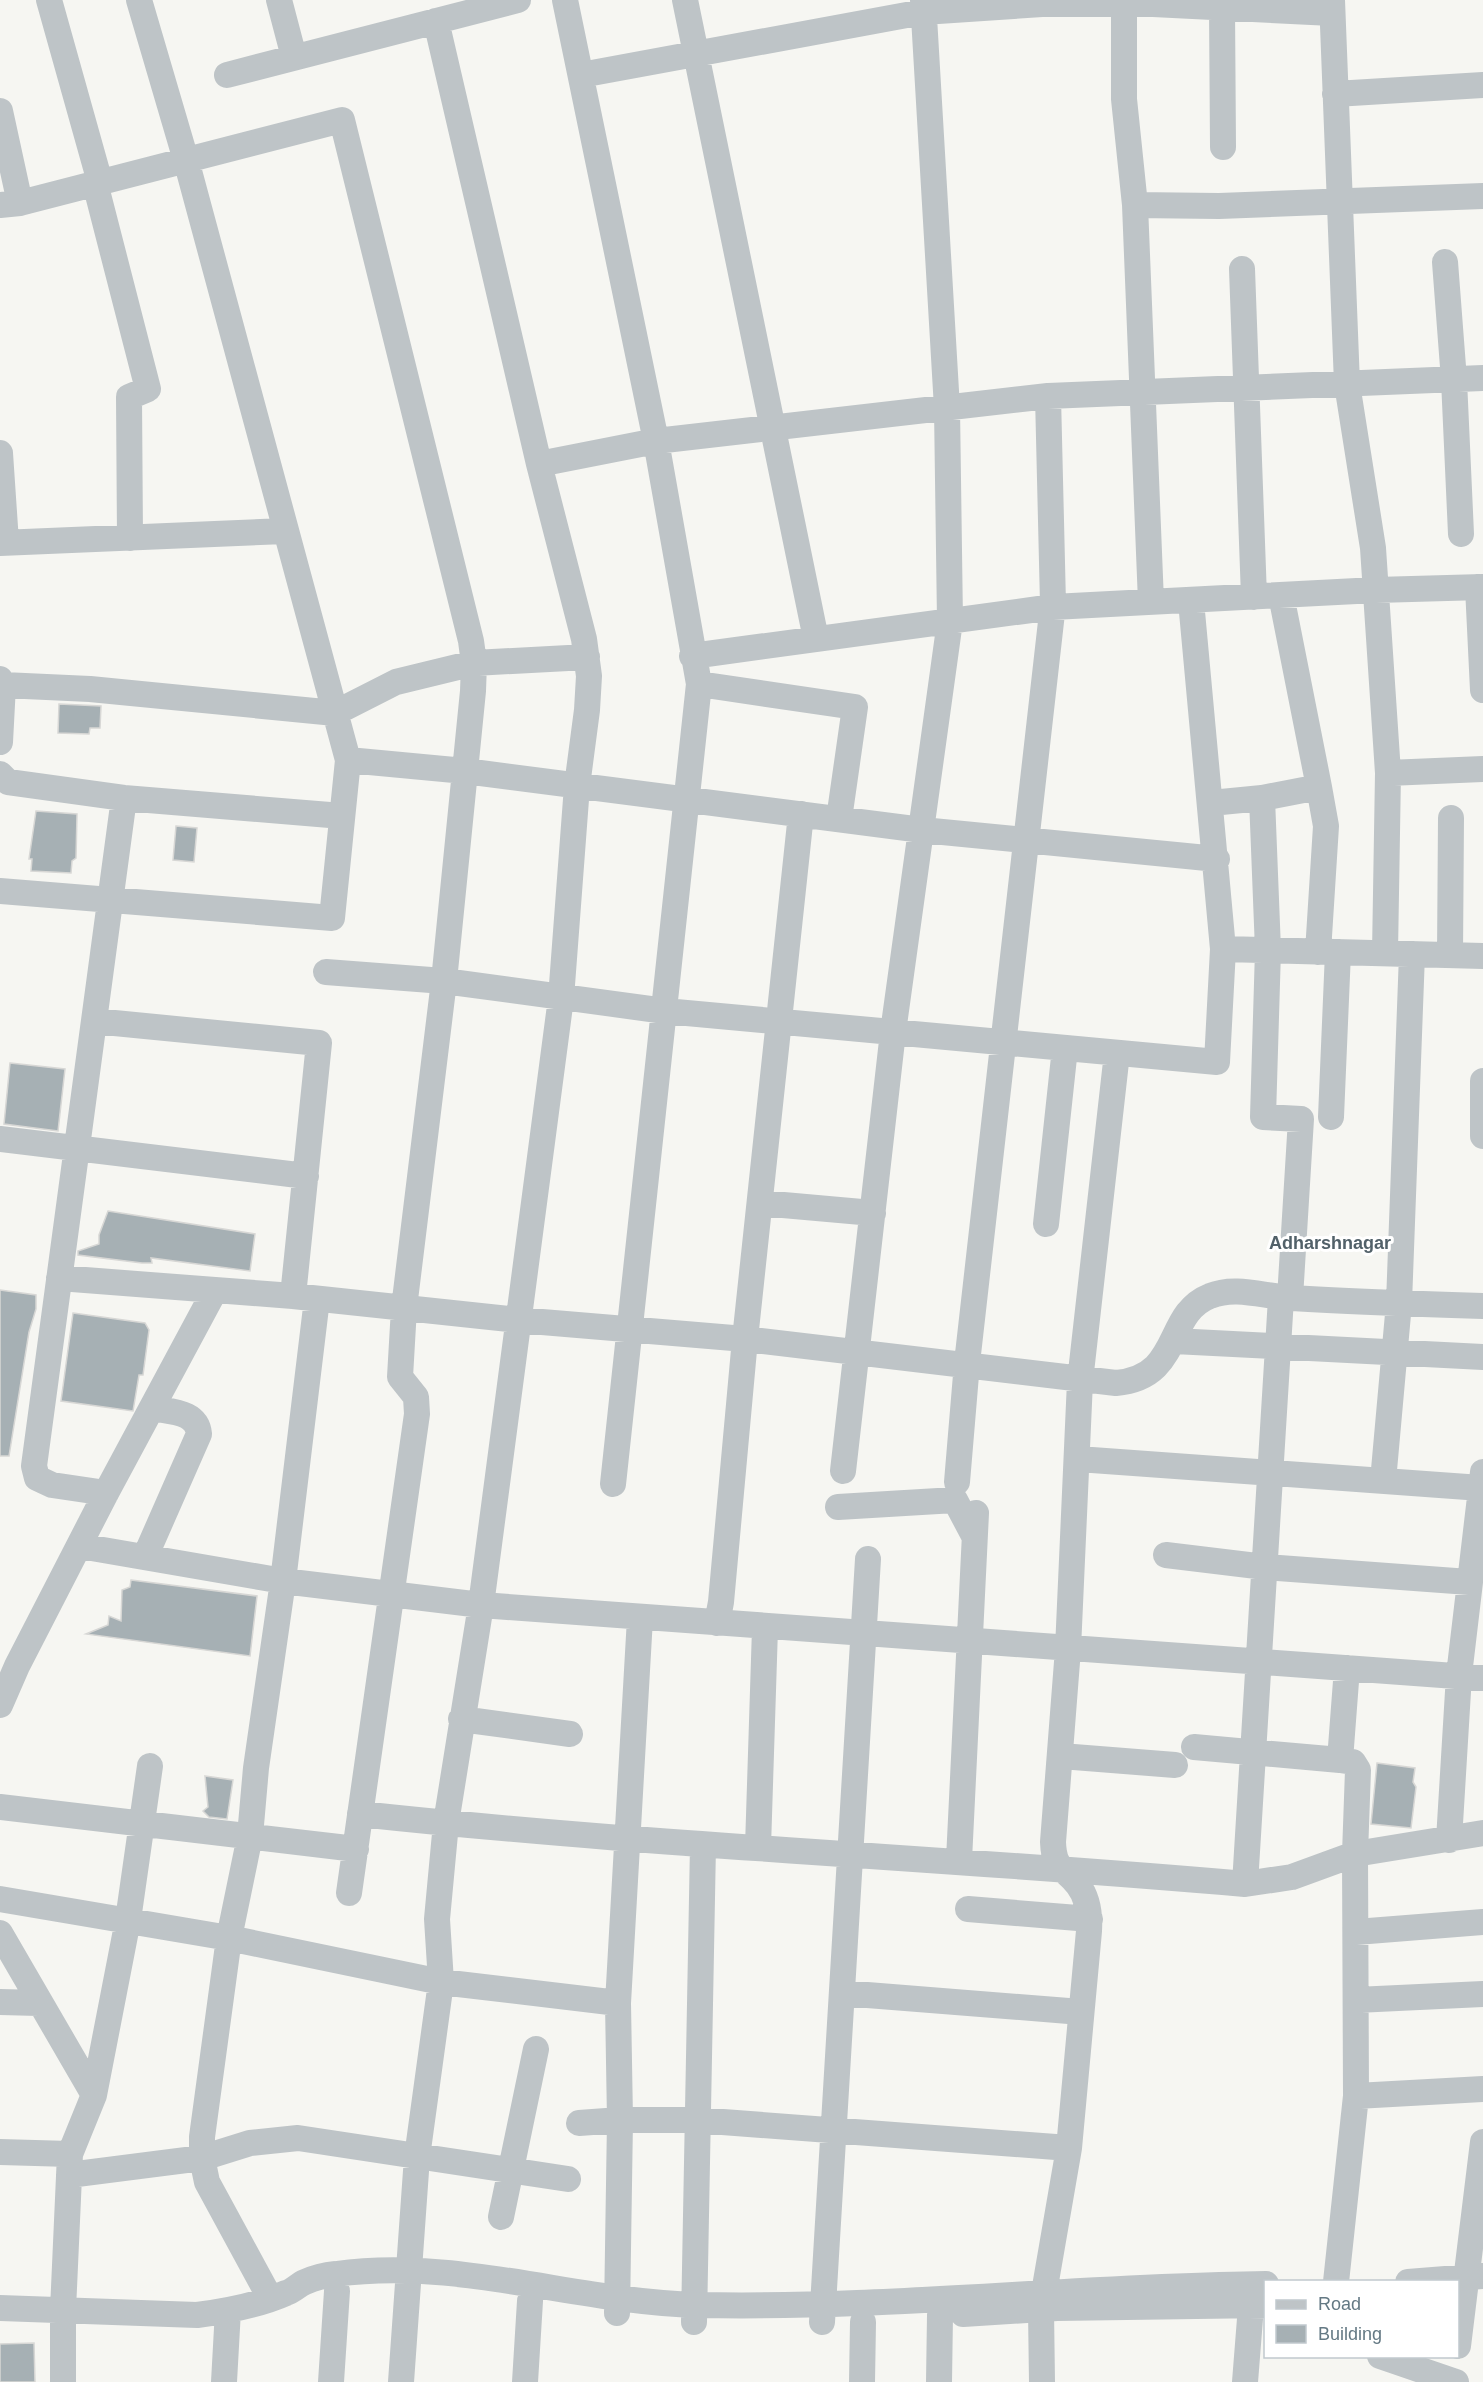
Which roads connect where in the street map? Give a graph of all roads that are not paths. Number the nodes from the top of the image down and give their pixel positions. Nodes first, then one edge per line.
1 (49, 0) edge
2 (139, 0) edge
3 (279, 0) edge
4 (518, 0) edge
5 (565, 0) edge
6 (685, 0) edge
7 (1042, 2) edge
8 (1153, 2) edge
9 (1124, 4) junction
10 (923, 6) edge
11 (1332, 6) edge
12 (1222, 8) junction
13 (436, 21) junction
14 (697, 54) junction
15 (294, 57) junction
16 (227, 75) dead end
17 (581, 75) junction
18 (1483, 86) edge
19 (1335, 94) junction
20 (0, 112) edge
21 (1222, 147) dead end
22 (186, 160) junction
23 (98, 183) junction
24 (1483, 196) edge
25 (1342, 202) junction
26 (10, 204) edge
27 (1135, 205) junction
28 (1445, 262) dead end
29 (1242, 269) dead end
30 (1483, 378) edge
31 (1454, 380) junction
32 (1347, 384) junction
33 (1246, 388) junction
34 (1143, 392) junction
35 (1048, 396) junction
36 (947, 408) junction
37 (773, 428) junction
38 (656, 441) junction
39 (0, 453) edge
40 (539, 464) junction
41 (285, 531) junction
42 (1461, 534) dead end
43 (130, 537) junction
44 (3, 543) edge
45 (1480, 587) edge
46 (1376, 590) junction
47 (1281, 595) junction
48 (1254, 597) junction
49 (1191, 601) junction
50 (1151, 602) junction
51 (1053, 607) junction
52 (950, 621) junction
53 (816, 639) junction
54 (692, 656) junction
55 (587, 657) junction
56 (474, 663) junction
57 (2, 682) edge
58 (699, 684) junction
59 (1483, 690) edge
60 (335, 713) junction
61 (0, 742) edge
62 (348, 760) junction
63 (1483, 769) edge
64 (465, 771) junction
65 (1388, 773) junction
66 (0, 774) edge
67 (577, 786) junction
68 (1319, 787) junction
69 (124, 798) junction
70 (687, 798) junction
71 (1262, 798) junction
72 (1211, 803) junction
73 (801, 814) junction
74 (342, 816) junction
75 (1451, 818) dead end
76 (839, 819) junction
77 (922, 830) junction
78 (1027, 841) junction
79 (1217, 859) junction
80 (0, 891) edge
81 (110, 900) junction
82 (1223, 949) junction
83 (1268, 950) junction
84 (1328, 952) junction
85 (1385, 953) junction
86 (1412, 954) junction
87 (1450, 955) junction
88 (1483, 956) edge
89 (326, 972) dead end
90 (444, 981) junction
91 (561, 998) junction
92 (665, 1011) junction
93 (94, 1021) junction
94 (781, 1022) junction
95 (893, 1032) junction
96 (1004, 1042) junction
97 (1065, 1048) junction
98 (1117, 1053) junction
99 (1483, 1081) edge
100 (1331, 1118) dead end
101 (1483, 1136) edge
102 (0, 1138) edge
103 (77, 1148) junction
104 (306, 1176) junction
105 (761, 1203) junction
106 (873, 1213) junction
107 (1046, 1224) dead end
108 (59, 1278) junction
109 (215, 1290) junction
110 (305, 1298) junction
111 (1286, 1298) junction
112 (1399, 1303) junction
113 (1483, 1306) edge
114 (404, 1308) junction
115 (518, 1320) junction
116 (631, 1330) junction
117 (745, 1340) junction
118 (1174, 1341) junction
119 (1278, 1348) junction
120 (856, 1352) junction
121 (1394, 1353) junction
122 (1483, 1357) edge
123 (967, 1364) junction
124 (1080, 1381) junction
125 (152, 1408) junction
126 (1078, 1459) junction
127 (843, 1471) dead end
128 (1271, 1472) junction
129 (1482, 1480) edge
130 (1383, 1481) junction
131 (957, 1482) dead end
132 (613, 1484) dead end
133 (106, 1492) junction
134 (838, 1507) dead end
135 (80, 1546) junction
136 (1166, 1555) dead end
137 (145, 1557) junction
138 (868, 1559) dead end
139 (1265, 1568) junction
140 (283, 1581) junction
141 (1469, 1582) junction
142 (393, 1594) junction
143 (481, 1605) junction
144 (640, 1618) junction
145 (717, 1623) junction
146 (765, 1628) junction
147 (864, 1635) junction
148 (968, 1642) junction
149 (1068, 1649) junction
150 (1260, 1662) junction
151 (9, 1664) edge
152 (1347, 1668) junction
153 (1471, 1677) edge
154 (0, 1706) edge
155 (461, 1719) junction
156 (570, 1734) dead end
157 (1194, 1747) dead end
158 (1254, 1752) junction
159 (1061, 1756) junction
160 (1340, 1760) junction
161 (1174, 1765) dead end
162 (150, 1766) dead end
163 (0, 1807) edge
164 (360, 1814) junction
165 (446, 1823) junction
166 (142, 1824) junction
167 (1483, 1833) edge
168 (250, 1836) junction
169 (628, 1837) junction
170 (1449, 1840) junction
171 (703, 1845) junction
172 (758, 1847) junction
173 (356, 1849) junction
174 (851, 1852) junction
175 (1355, 1854) junction
176 (959, 1860) junction
177 (1059, 1867) junction
178 (1245, 1884) junction
179 (349, 1893) dead end
180 (0, 1899) edge
181 (968, 1909) dead end
182 (1090, 1918) junction
183 (128, 1920) junction
184 (1483, 1922) edge
185 (1356, 1932) junction
186 (0, 1933) edge
187 (229, 1938) junction
188 (441, 1982) junction
189 (842, 1994) junction
190 (1483, 1994) edge
191 (1356, 2000) junction
192 (0, 2001) edge
193 (618, 2002) junction
194 (39, 2003) junction
195 (1082, 2012) junction
196 (536, 2049) dead end
197 (1483, 2089) edge
198 (94, 2096) junction
199 (1356, 2096) junction
200 (620, 2120) junction
201 (696, 2120) junction
202 (579, 2123) dead end
203 (835, 2129) junction
204 (1483, 2142) edge
205 (1069, 2148) junction
206 (0, 2152) edge
207 (417, 2157) junction
208 (202, 2158) junction
209 (70, 2164) junction
210 (511, 2170) junction
211 (568, 2179) dead end
212 (501, 2217) dead end
213 (1475, 2277) edge
214 (408, 2279) junction
215 (1336, 2280) edge
216 (1435, 2280) edge
217 (1264, 2284) edge
218 (337, 2291) junction
219 (279, 2296) junction
220 (530, 2301) junction
221 (1042, 2301) junction
222 (1258, 2305) edge
223 (617, 2306) junction
224 (0, 2308) edge
225 (63, 2310) junction
226 (228, 2310) junction
227 (694, 2314) junction
228 (823, 2314) junction
229 (940, 2315) junction
230 (863, 2322) junction
231 (1459, 2342) edge
232 (1386, 2358) edge
233 (1456, 2358) edge
234 (63, 2382) edge
235 (224, 2382) edge
236 (331, 2382) edge
237 (401, 2382) edge
238 (525, 2382) edge
239 (862, 2382) edge
240 (939, 2382) edge
241 (1041, 2382) edge
242 (1245, 2382) edge
243 (1454, 2382) edge

1 - 23 street
2 - 22 street
3 - 15 street
4 - 13 street
5 - 17 street
6 - 14 street
7 - 9 street
7 - 10 street
8 - 9 street
8 - 12 street
9 - 27 street
10 - 14 street
10 - 36 street
11 - 12 street
11 - 19 street
12 - 21 street
13 - 15 street
13 - 40 street
14 - 17 street
14 - 37 street
15 - 16 street
17 - 38 street
18 - 19 street
19 - 25 street
20 - 26 street
22 - 23 street
22 - 41 street
22 - 56 street
23 - 26 street
23 - 43 street
24 - 25 street
25 - 27 street
25 - 32 street
27 - 34 street
28 - 31 street
29 - 33 street
30 - 31 street
31 - 32 street
31 - 42 street
32 - 33 street
32 - 46 street
33 - 34 street
33 - 48 street
34 - 35 street
34 - 50 street
35 - 36 street
35 - 51 street
36 - 37 street
36 - 52 street
37 - 38 street
37 - 53 street
38 - 40 street
38 - 54 street
39 - 44 street
40 - 55 street
41 - 43 street
41 - 60 street
43 - 44 street
45 - 46 street
45 - 59 street
46 - 47 street
46 - 65 street
47 - 48 street
47 - 68 street
48 - 49 street
49 - 50 street
49 - 72 street
50 - 51 street
51 - 52 street
51 - 78 street
52 - 53 street
52 - 77 street
53 - 54 street
54 - 58 street
55 - 56 street
55 - 67 street
56 - 60 street
56 - 64 street
57 - 60 street
57 - 61 street
58 - 70 street
58 - 76 street
60 - 62 street
62 - 64 street
62 - 74 street
63 - 65 street
64 - 67 street
64 - 90 street
65 - 85 street
66 - 69 street
67 - 70 street
67 - 91 street
68 - 71 street
68 - 84 street
69 - 74 street
69 - 81 street
70 - 73 street
70 - 92 street
71 - 72 street
71 - 83 street
72 - 79 street
73 - 76 street
73 - 94 street
74 - 81 street
75 - 87 street
76 - 77 street
77 - 78 street
77 - 95 street
78 - 79 street
78 - 96 street
79 - 82 street
80 - 81 street
81 - 93 street
82 - 83 street
82 - 98 street
83 - 84 street
83 - 111 street
84 - 85 street
84 - 100 street
85 - 86 street
86 - 87 street
86 - 112 street
87 - 88 street
89 - 90 street
90 - 91 street
90 - 114 street
91 - 92 street
91 - 115 street
92 - 94 street
92 - 116 street
93 - 103 street
93 - 104 street
94 - 95 street
94 - 105 street
95 - 96 street
95 - 106 street
96 - 97 street
96 - 123 street
97 - 98 street
97 - 107 street
98 - 124 street
99 - 101 street
102 - 103 street
103 - 104 street
103 - 108 street
104 - 110 street
105 - 106 street
105 - 117 street
106 - 120 street
108 - 109 street
108 - 133 street
109 - 110 street
109 - 125 street
110 - 114 street
110 - 140 street
111 - 112 street
111 - 118 street
111 - 119 street
112 - 113 street
112 - 121 street
114 - 115 street
114 - 142 street
115 - 116 street
115 - 143 street
116 - 117 street
116 - 132 street
117 - 120 street
117 - 145 street
118 - 119 street
118 - 124 street
119 - 121 street
119 - 128 street
120 - 123 street
120 - 127 street
121 - 122 street
121 - 130 street
123 - 124 street
123 - 131 street
124 - 126 street
125 - 133 street
125 - 137 street
126 - 128 street
126 - 149 street
128 - 130 street
128 - 139 street
129 - 130 street
129 - 141 street
133 - 135 street
134 - 148 street
135 - 137 street
135 - 151 street
136 - 139 street
137 - 140 street
138 - 147 street
139 - 141 street
139 - 150 street
140 - 142 street
140 - 168 street
141 - 153 street
142 - 143 street
142 - 164 street
143 - 144 street
143 - 155 street
144 - 145 street
144 - 169 street
145 - 146 street
146 - 147 street
146 - 172 street
147 - 148 street
147 - 174 street
148 - 149 street
148 - 176 street
149 - 150 street
149 - 159 street
150 - 152 street
150 - 158 street
151 - 154 street
152 - 153 street
152 - 160 street
153 - 170 street
155 - 156 street
155 - 165 street
157 - 158 street
158 - 160 street
158 - 178 street
159 - 161 street
159 - 177 street
160 - 175 street
162 - 166 street
163 - 166 street
164 - 165 street
164 - 173 street
165 - 169 street
165 - 188 street
166 - 168 street
166 - 183 street
167 - 170 street
168 - 173 street
168 - 187 street
169 - 171 street
169 - 193 street
170 - 175 street
171 - 172 street
171 - 201 street
172 - 174 street
173 - 179 street
174 - 176 street
174 - 189 street
175 - 178 street
175 - 185 street
176 - 177 street
177 - 178 street
177 - 182 street
180 - 183 street
181 - 182 street
182 - 195 street
183 - 187 street
183 - 198 street
184 - 185 street
185 - 191 street
186 - 194 street
187 - 188 street
187 - 208 street
188 - 193 street
188 - 207 street
189 - 195 street
189 - 203 street
190 - 191 street
191 - 199 street
192 - 194 street
193 - 200 street
194 - 198 street
195 - 205 street
196 - 210 street
197 - 199 street
198 - 209 street
199 - 215 street
200 - 201 street
200 - 202 street
200 - 223 street
201 - 203 street
201 - 227 street
203 - 205 street
203 - 228 street
204 - 213 street
205 - 221 street
206 - 209 street
207 - 208 street
207 - 210 street
207 - 214 street
208 - 209 street
208 - 219 street
209 - 225 street
210 - 211 street
210 - 212 street
213 - 216 street
213 - 231 street
214 - 218 street
214 - 219 street
214 - 220 street
214 - 223 street
214 - 237 street
217 - 221 street
218 - 219 street
218 - 236 street
219 - 226 street
220 - 223 street
220 - 238 street
221 - 222 street
221 - 228 street
221 - 229 street
221 - 241 street
222 - 242 street
223 - 227 street
224 - 225 street
225 - 226 street
225 - 234 street
226 - 235 street
227 - 228 street
228 - 230 street
229 - 230 street
229 - 240 street
230 - 239 street
232 - 243 street
233 - 243 street

